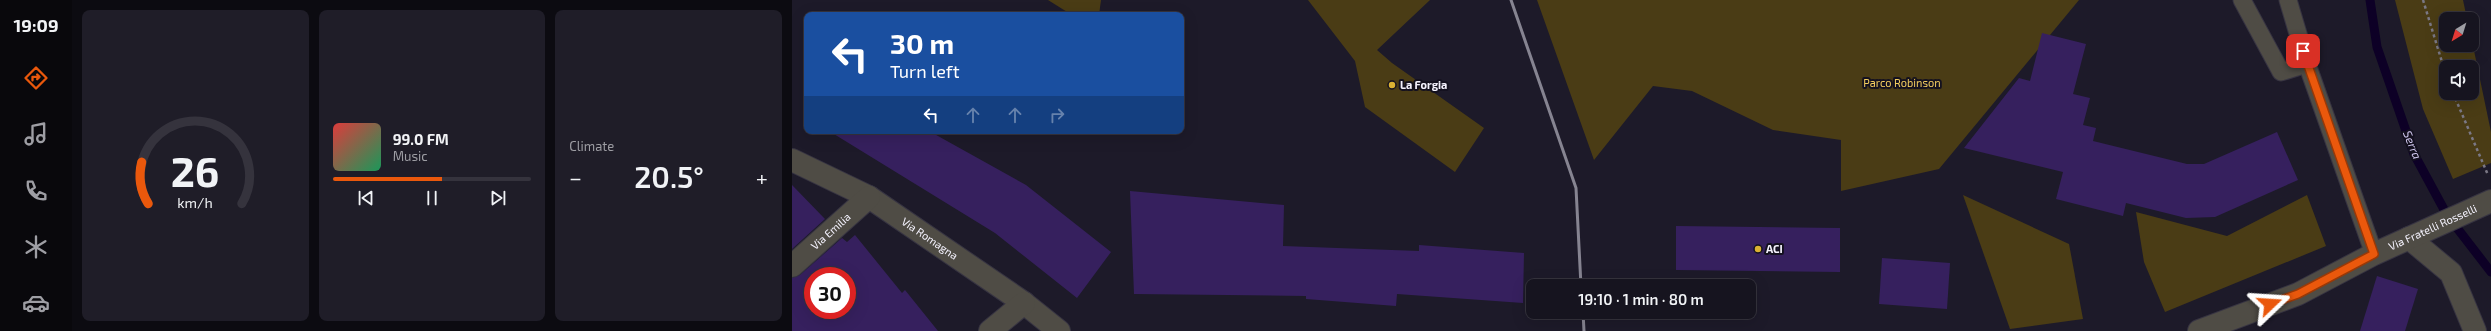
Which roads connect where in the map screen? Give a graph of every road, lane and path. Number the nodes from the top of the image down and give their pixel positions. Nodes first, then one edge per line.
1 (2242, 0) edge
2 (2288, 0) edge
3 (2423, 0) edge
4 (2441, 60) edge
5 (2306, 64) junction
6 (2456, 100) edge
7 (792, 160) edge
8 (2482, 179) dead end
9 (869, 197) junction
10 (2491, 201) edge
11 (2409, 238) junction
12 (2374, 254) junction
13 (792, 266) edge
14 (1024, 303) junction
15 (990, 331) edge
16 (1059, 331) edge
17 (2199, 331) edge
18 (2476, 331) edge

1 - 5 lane
2 - 5 lane
3 - 4 path
5 - 12 lane
6 - 8 path
7 - 9 street, Via Romagna
9 - 13 street, Via Emilia
9 - 14 street, Via Romagna
10 - 11 street, Via Fratelli Rosselli
11 - 12 street, Via Fratelli Rosselli
11 - 18 street
12 - 17 street, Via Fratelli Rosselli
14 - 15 street
14 - 16 street, Via Romagna

